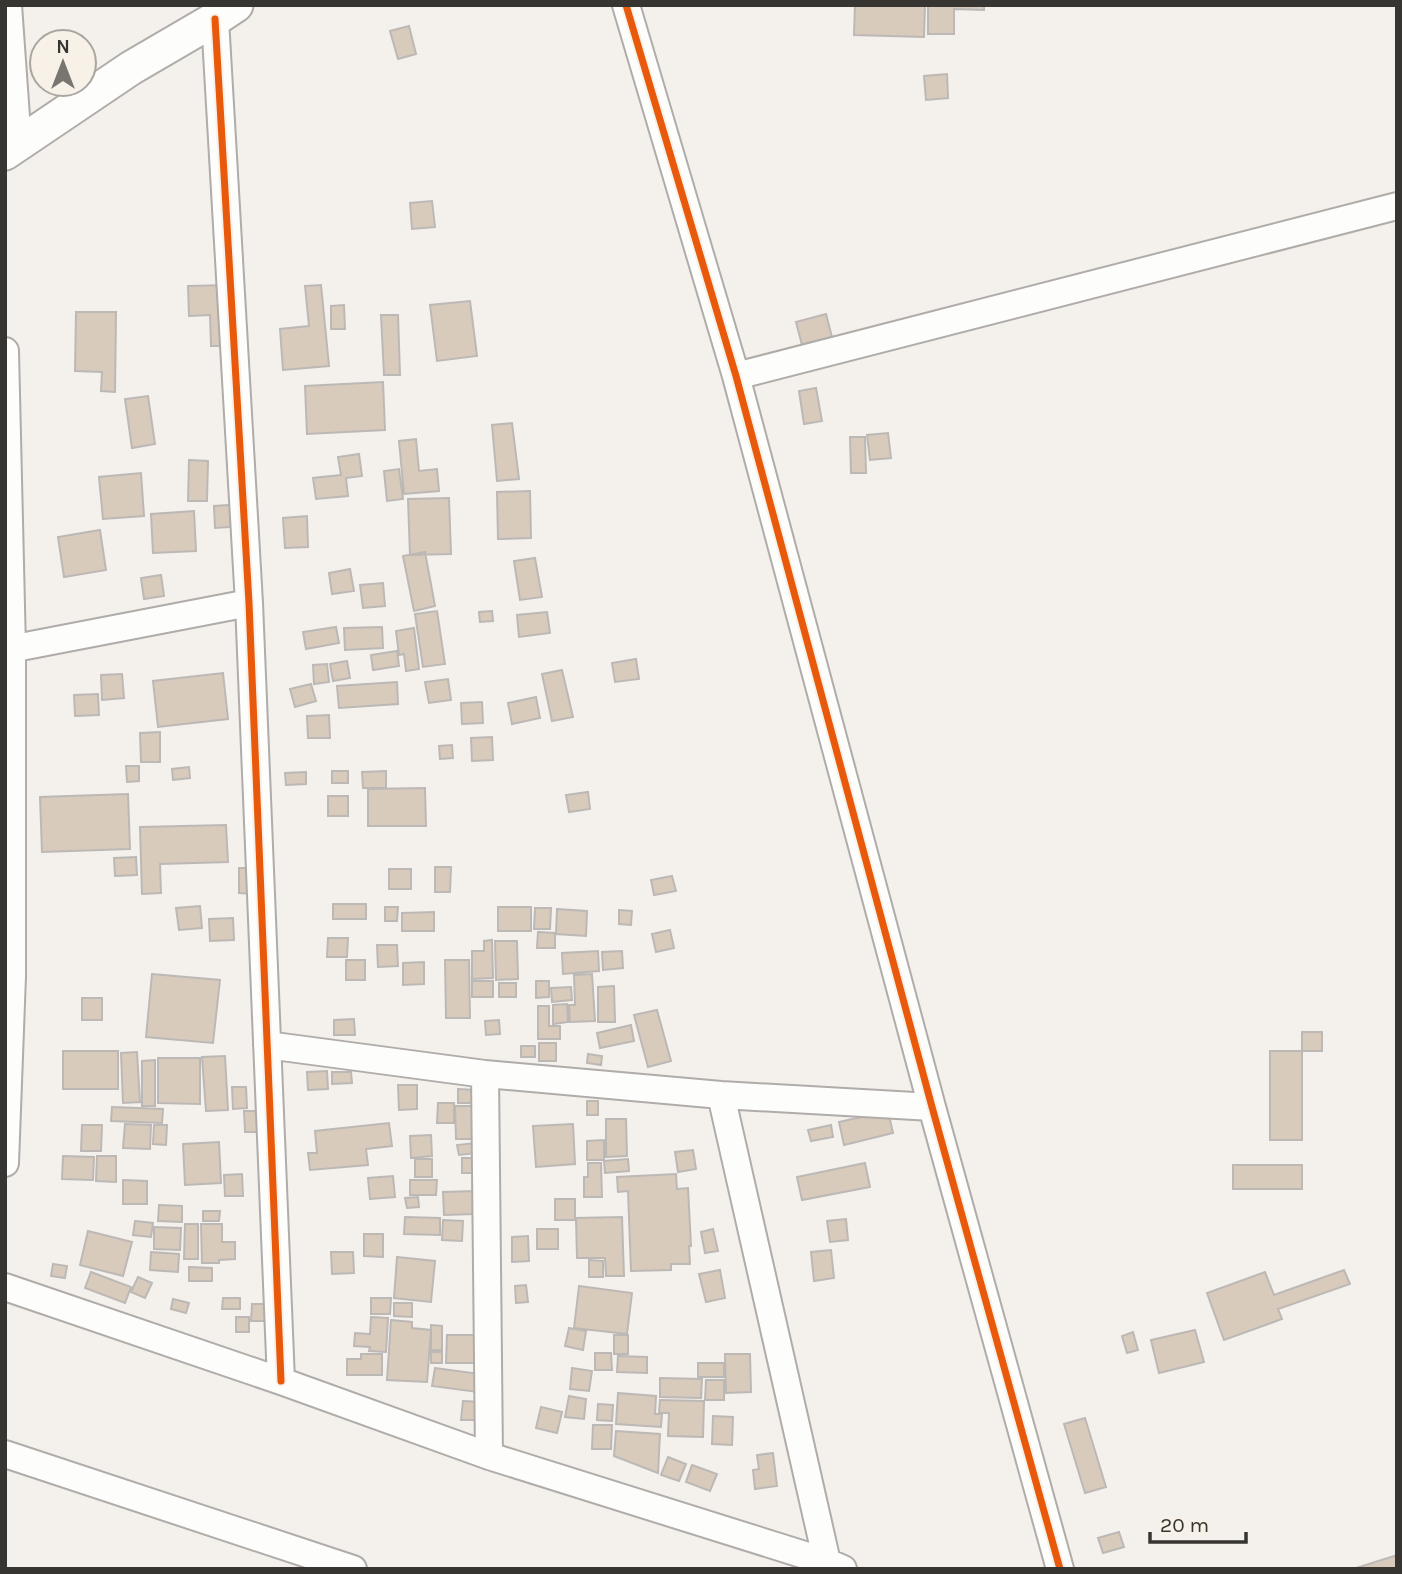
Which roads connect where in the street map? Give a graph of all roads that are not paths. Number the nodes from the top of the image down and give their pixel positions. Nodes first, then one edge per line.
1 (8, 5) edge
2 (626, 5) edge
3 (226, 12) edge
4 (11, 149) edge
5 (1397, 206) edge
6 (5, 351) edge
7 (736, 376) junction
8 (249, 603) junction
9 (9, 650) edge
10 (9, 976) edge
11 (267, 1045) junction
12 (485, 1074) junction
13 (721, 1095) junction
14 (932, 1107) junction
15 (5, 1163) edge
16 (5, 1287) edge
17 (281, 1381) junction
18 (5, 1454) edge
19 (489, 1456) junction
20 (835, 1565) edge
21 (353, 1569) edge
22 (1060, 1569) edge

1 - 4 street
2 - 7 street
3 - 4 street
3 - 8 street
5 - 7 street
6 - 9 street
7 - 14 street
8 - 9 street
8 - 11 street
9 - 10 street
10 - 15 street
11 - 12 street
11 - 17 street
12 - 13 street
12 - 19 street
13 - 14 street
13 - 20 street
14 - 22 street
16 - 17 street
17 - 19 street
18 - 21 street
19 - 20 street

